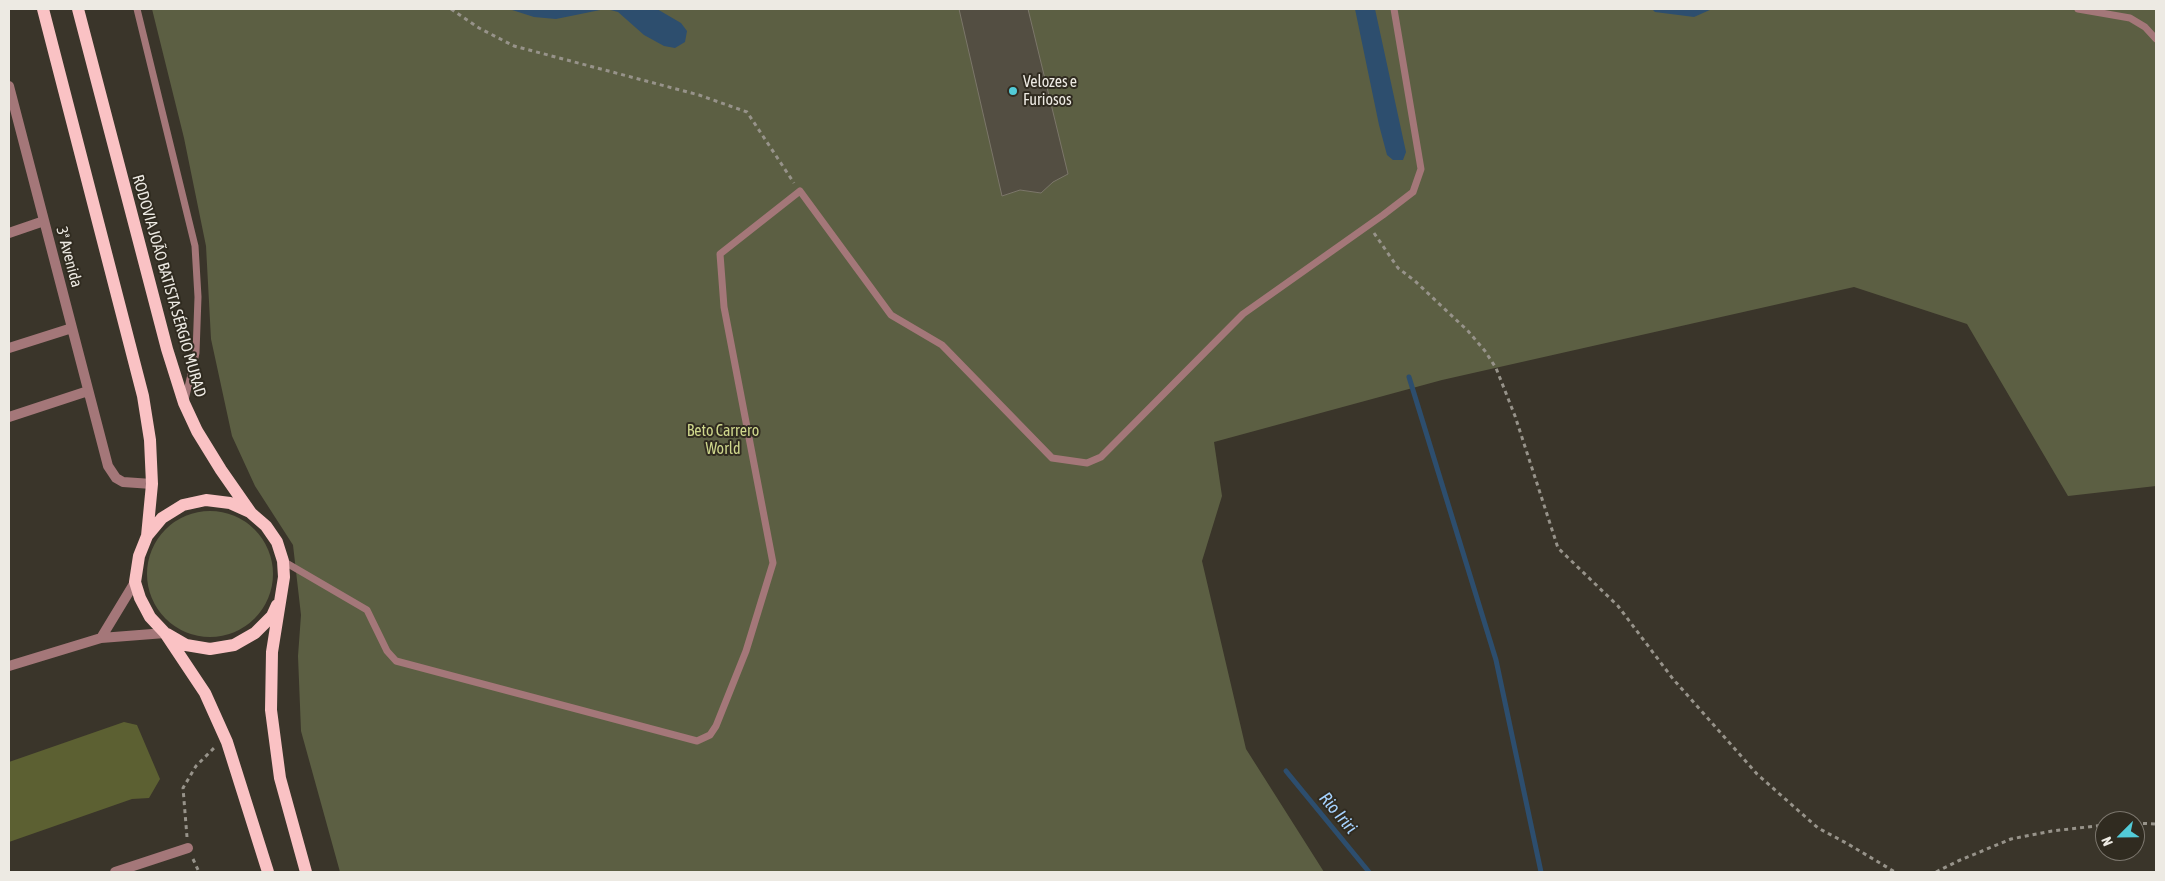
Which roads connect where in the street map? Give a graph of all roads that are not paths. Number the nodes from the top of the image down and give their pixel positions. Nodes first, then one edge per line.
1 (43, 9) edge
2 (78, 9) edge
3 (137, 9) edge
4 (1394, 9) edge
5 (2078, 9) edge
6 (2156, 39) edge
7 (9, 86) edge
8 (44, 222) junction
9 (9, 233) edge
10 (72, 328) junction
11 (9, 348) edge
12 (88, 391) junction
13 (184, 403) junction
14 (9, 417) edge
15 (152, 484) junction
16 (251, 513) junction
17 (147, 536) junction
18 (283, 561) junction
19 (135, 582) junction
20 (282, 594) junction
21 (165, 633) junction
22 (102, 638) junction
23 (9, 666) edge
24 (188, 848) road end
25 (115, 872) edge
26 (268, 872) edge
27 (306, 872) edge

1 - 15 main road
2 - 13 main road, RODOVIA JOÃO BATISTA SÉRGIO MURAD
3 - 13 lane
4 - 18 lane
5 - 6 lane
7 - 8 street, 3ª Avenida
8 - 9 street
8 - 10 street, 3ª Avenida
10 - 11 street
10 - 12 street, 3ª Avenida
12 - 14 street
12 - 15 street, 3ª Avenida
13 - 16 main road, RODOVIA JOÃO BATISTA SÉRGIO MURAD
15 - 17 main road
16 - 17 main road
16 - 18 main road, RODOVIA JOÃO BATISTA SÉRGIO MURAD
17 - 19 main road
18 - 20 main road, RODOVIA JOÃO BATISTA SÉRGIO MURAD
19 - 21 main road
19 - 22 street
20 - 21 main road
20 - 27 main road, RODOVIA JOÃO BATISTA SÉRGIO MURAD
21 - 22 street
21 - 26 main road
22 - 23 street
24 - 25 street

